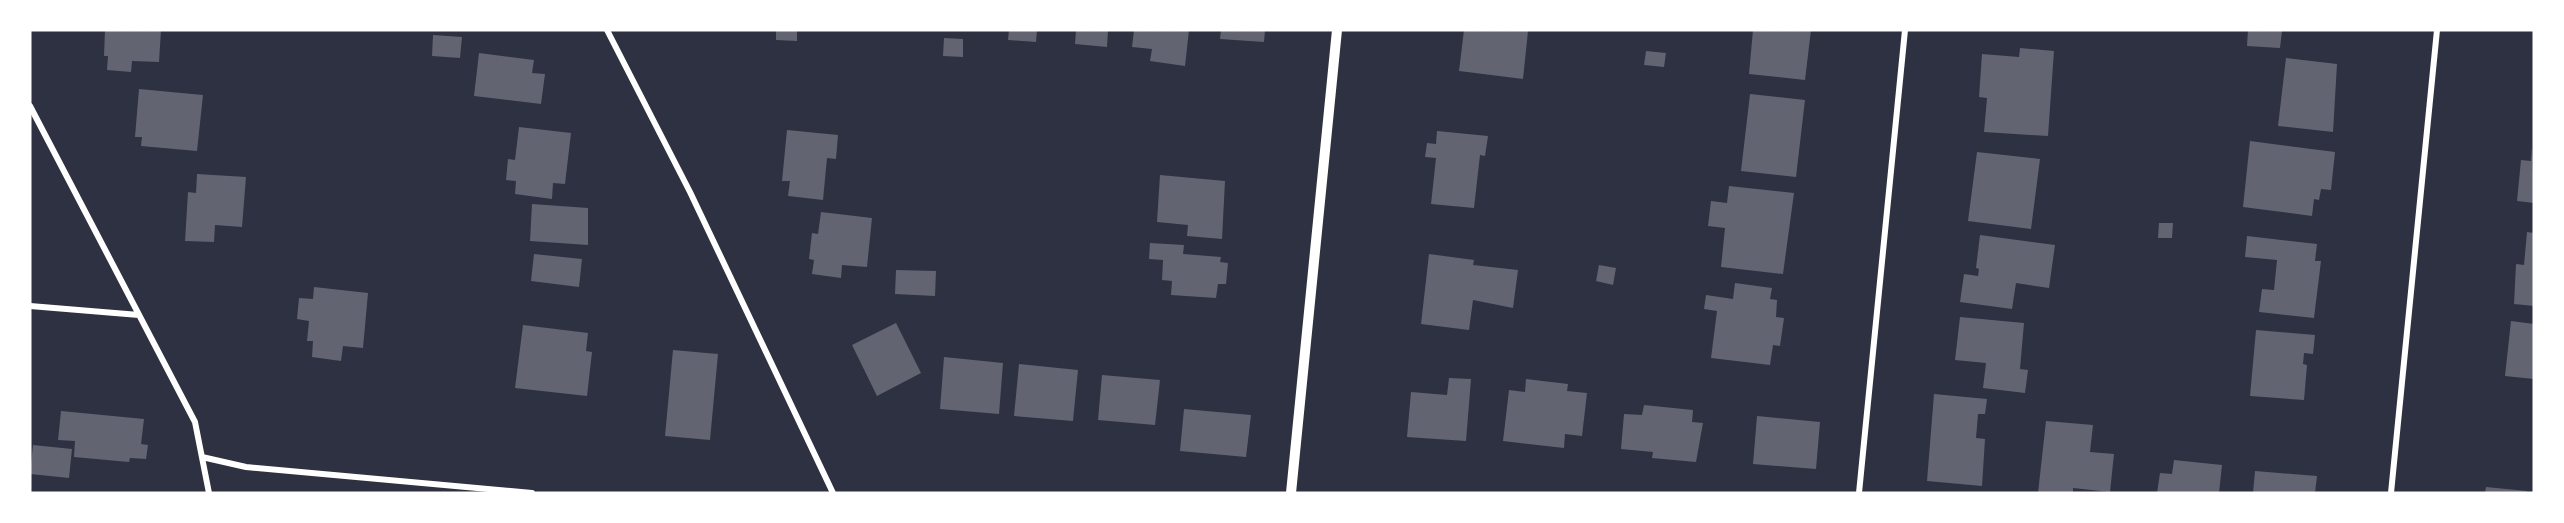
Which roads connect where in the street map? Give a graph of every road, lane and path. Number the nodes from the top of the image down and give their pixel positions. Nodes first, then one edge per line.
1 (607, 30) edge
2 (1337, 30) edge
3 (1905, 30) edge
4 (2437, 30) edge
5 (30, 106) edge
6 (30, 306) edge
7 (139, 315) junction
8 (202, 458) junction
9 (209, 493) edge
10 (531, 493) edge
11 (833, 493) edge
12 (1291, 493) edge
13 (1859, 493) edge
14 (2391, 493) edge

1 - 11 street
2 - 12 street
3 - 13 street
4 - 14 street
5 - 7 street
6 - 7 street
7 - 8 street
8 - 9 street
8 - 10 street

